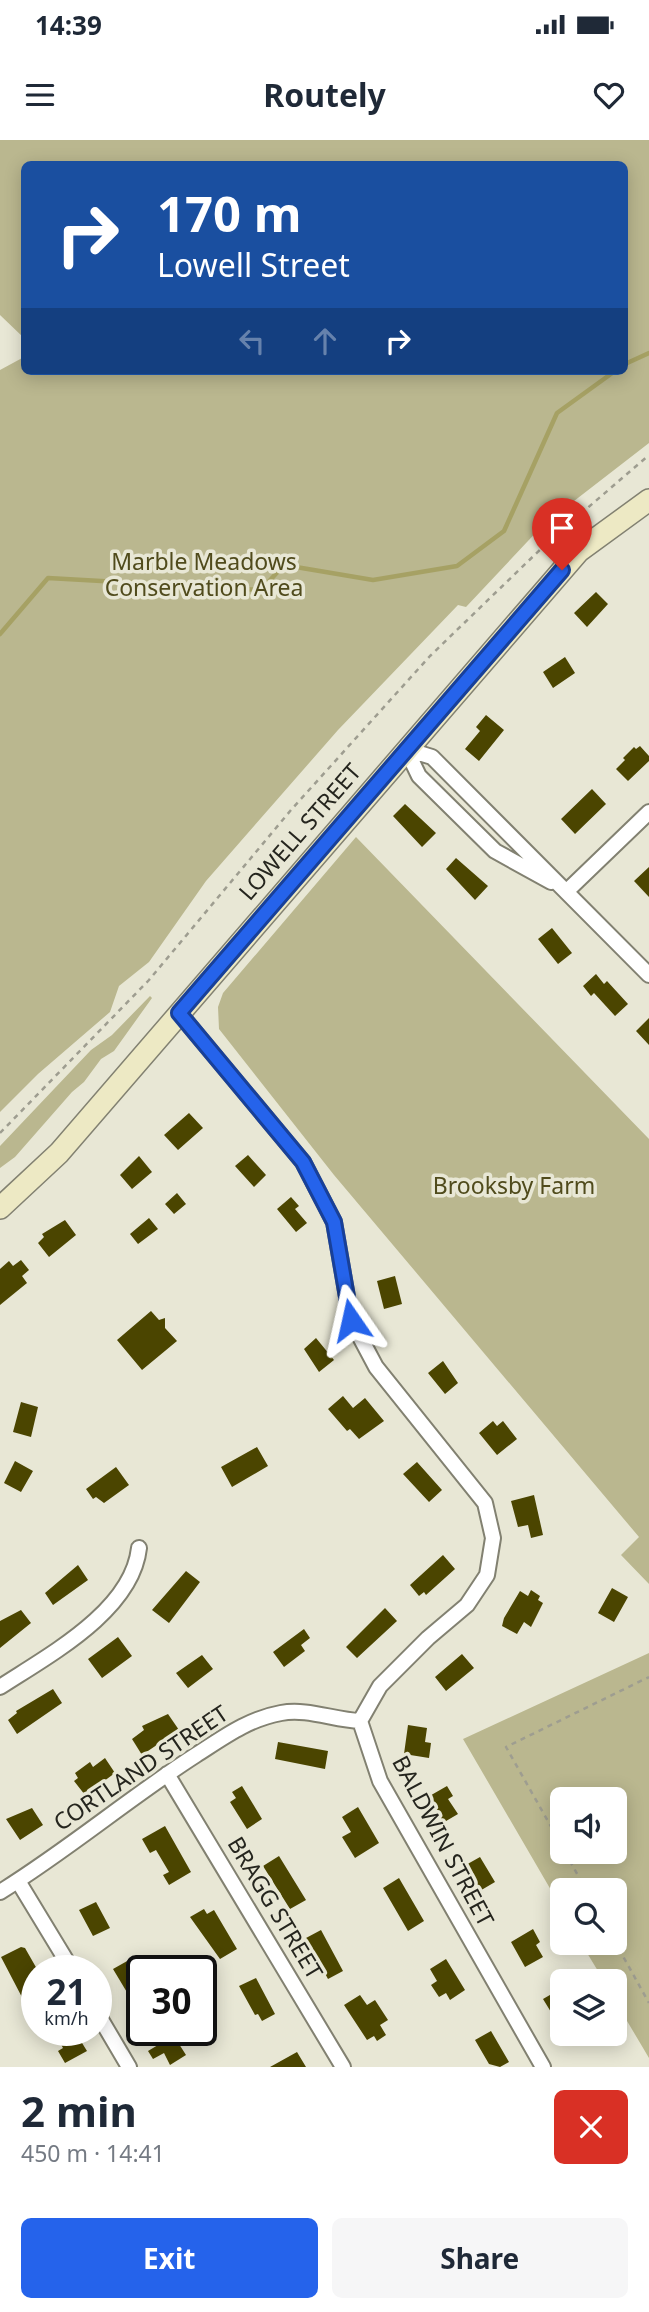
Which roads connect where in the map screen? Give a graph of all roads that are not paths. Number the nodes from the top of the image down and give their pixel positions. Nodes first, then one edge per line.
1 (649, 500) edge
2 (406, 749) junction
3 (649, 812) edge
4 (567, 891) junction
5 (649, 975) edge
6 (179, 1013) junction
7 (0, 1208) edge
8 (139, 1548) dead end
9 (0, 1687) edge
10 (360, 1721) junction
11 (167, 1774) junction
12 (18, 1881) junction
13 (0, 1892) edge
14 (63, 1955) edge
15 (112, 2038) edge
16 (129, 2067) edge
17 (343, 2067) edge
18 (543, 2067) edge

1 - 2 main road, LOWELL STREET
2 - 4 street
2 - 4 street
2 - 6 main road, LOWELL STREET
3 - 4 street
4 - 5 street
6 - 7 main road, LOWELL STREET
6 - 10 street
8 - 9 street
10 - 11 street, CORTLAND STREET
10 - 18 street, BALDWIN STREET
11 - 12 street, CORTLAND STREET
11 - 17 street, BRAGG STREET
12 - 13 street, CORTLAND STREET
12 - 14 street
15 - 16 street

